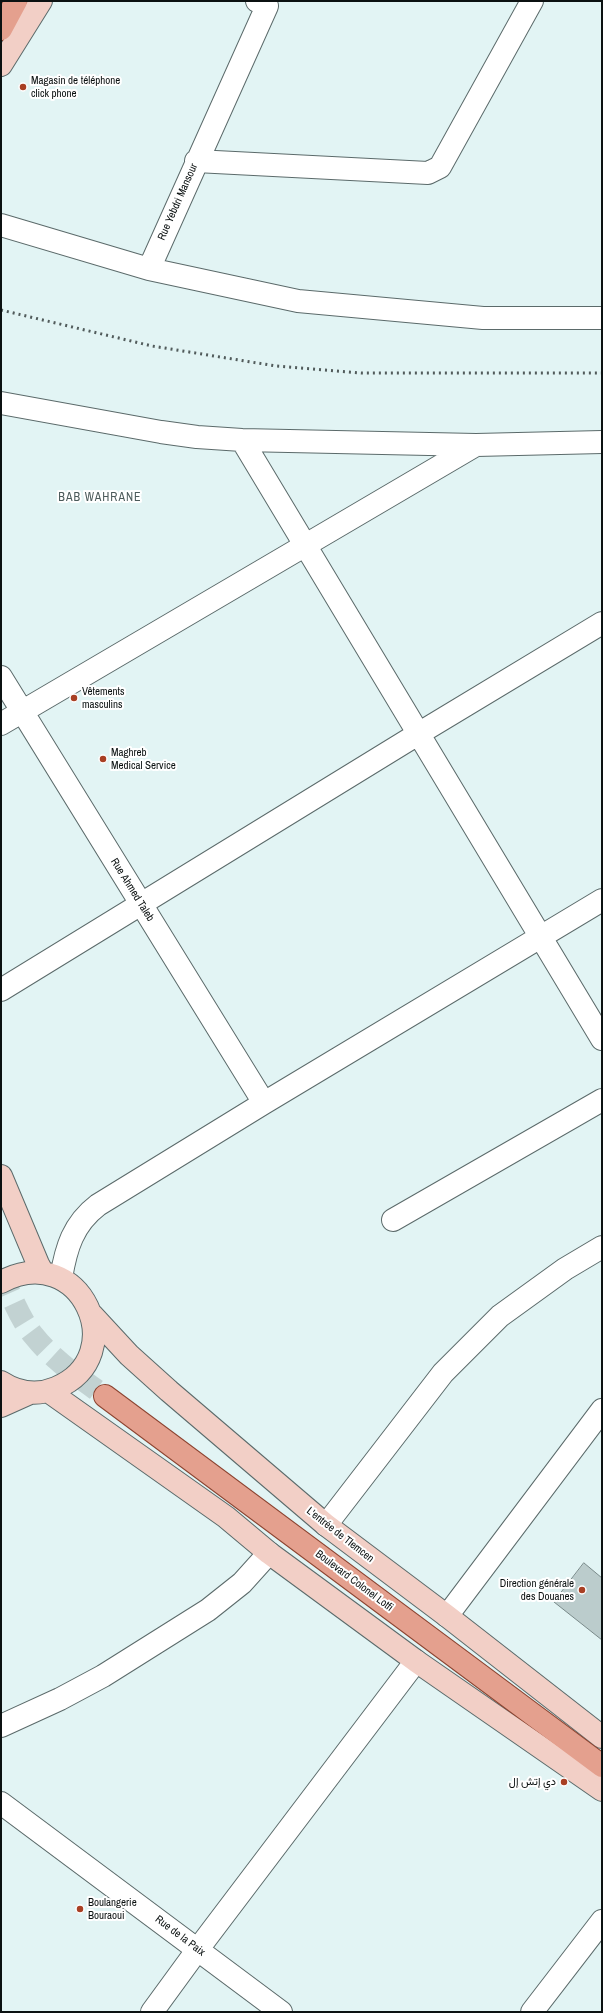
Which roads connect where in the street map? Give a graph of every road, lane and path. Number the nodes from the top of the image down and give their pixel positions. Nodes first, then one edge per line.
1 (16, 1) edge
2 (41, 1) edge
3 (532, 1) edge
4 (265, 3) edge
5 (1, 29) edge
6 (1, 65) edge
7 (196, 161) junction
8 (1, 225) edge
9 (149, 269) junction
10 (602, 318) edge
11 (1, 403) edge
12 (242, 440) junction
13 (602, 442) edge
14 (476, 445) junction
15 (304, 545) junction
16 (602, 623) edge
17 (1, 676) edge
18 (22, 710) junction
19 (1, 724) edge
20 (418, 734) junction
21 (602, 900) edge
22 (142, 905) junction
23 (540, 937) junction
24 (1, 990) edge
25 (602, 1039) edge
26 (602, 1100) edge
27 (264, 1103) junction
28 (1, 1176) edge
29 (392, 1220) dead end
30 (602, 1247) edge
31 (52, 1276) junction
32 (1, 1282) edge
33 (92, 1315) junction
34 (1, 1382) edge
35 (39, 1392) junction
36 (105, 1396) tunnel mouth
37 (1, 1406) edge
38 (602, 1410) edge
39 (326, 1525) junction
40 (269, 1553) junction
41 (447, 1616) junction
42 (416, 1661) junction
43 (1, 1726) edge
44 (602, 1737) edge
45 (602, 1766) edge
46 (602, 1790) edge
47 (1, 1803) edge
48 (602, 1921) edge
49 (198, 1949) junction
50 (152, 2012) edge
51 (281, 2012) edge
52 (532, 2012) edge

1 - 5 main road
2 - 6 main road
3 - 7 street
4 - 7 street, Rue Yebdri Mansour
7 - 9 street, Rue Yebdri Mansour
8 - 9 street
9 - 10 street
11 - 12 street
12 - 14 street
12 - 15 street
13 - 14 street
14 - 15 street
15 - 18 street
15 - 20 street
16 - 20 street
17 - 18 street, Rue Ahmed Taleb
18 - 19 street
18 - 22 street, Rue Ahmed Taleb
20 - 22 street
20 - 23 street
21 - 23 street
22 - 24 street
22 - 27 street, Rue Ahmed Taleb
23 - 25 street
23 - 27 street
26 - 29 street
27 - 31 street
28 - 31 main road
30 - 39 street
31 - 32 main road
31 - 33 main road
33 - 35 main road
33 - 39 main road, L'entrée de Tlemcen
34 - 35 main road
35 - 37 main road
35 - 40 main road
36 - 45 main road, Boulevard Colonel Lotfi
38 - 41 street
39 - 41 main road, L'entrée de Tlemcen
40 - 42 main road
40 - 43 street
41 - 44 main road, L'entrée de Tlemcen
42 - 46 main road
42 - 49 street
47 - 49 street, Rue de la Paix
48 - 52 street
49 - 50 street
49 - 51 street, Rue de la Paix

